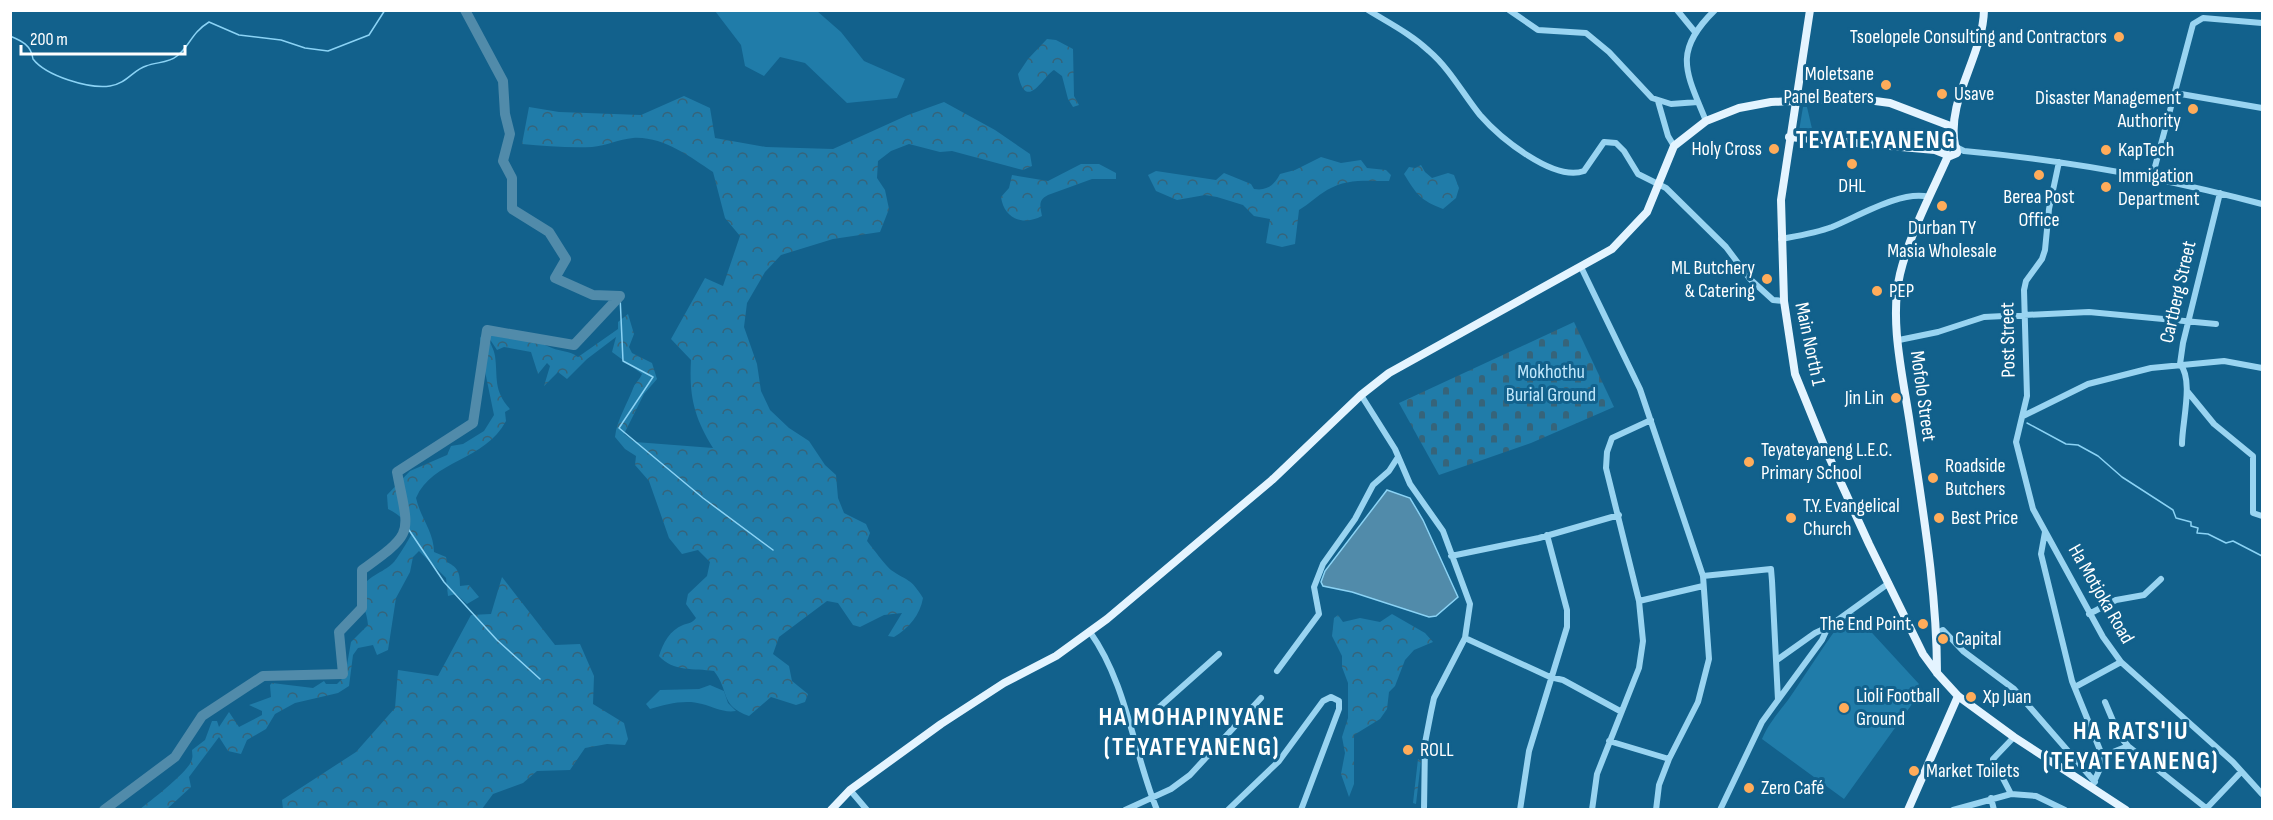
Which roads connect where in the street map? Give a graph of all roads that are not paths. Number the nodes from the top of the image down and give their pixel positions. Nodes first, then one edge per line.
1 (1368, 10) edge
2 (1509, 10) edge
3 (1677, 10) edge
4 (1715, 10) edge
5 (1810, 10) edge
6 (1984, 10) edge
7 (2221, 10) edge
8 (2220, 20) junction
9 (2262, 23) edge
10 (1695, 32) junction
11 (2175, 93) junction
12 (1658, 101) junction
13 (1698, 102) junction
14 (1795, 102) junction
15 (2262, 108) edge
16 (1706, 122) junction
17 (1953, 131) junction
18 (1789, 137) junction
19 (1674, 146) junction
20 (1952, 150) junction
21 (2059, 162) junction
22 (2151, 178) junction
23 (1660, 186) junction
24 (2220, 193) junction
25 (1929, 197) junction
26 (2262, 204) edge
27 (1781, 239) junction
28 (1581, 267) junction
29 (1784, 301) junction
30 (2024, 316) junction
31 (2188, 320) junction
32 (2216, 324) dead end
33 (1899, 340) junction
34 (2180, 364) junction
35 (2262, 368) edge
36 (2187, 391) junction
37 (1361, 394) junction
38 (2023, 416) junction
39 (1652, 420) junction
40 (2020, 426) joint
41 (2181, 444) dead end
42 (1398, 457) junction
43 (1619, 515) junction
44 (2262, 516) edge
45 (2045, 531) junction
46 (1547, 536) junction
47 (1451, 556) junction
48 (1703, 576) junction
49 (2161, 579) dead end
50 (1889, 583) junction
51 (1703, 586) junction
52 (1639, 601) junction
53 (2089, 614) junction
54 (1828, 627) junction
55 (1090, 632) junction
56 (1936, 633) junction
57 (1465, 638) junction
58 (1937, 649) junction
59 (1220, 654) dead end
60 (1923, 654) junction
61 (1777, 660) junction
62 (2121, 662) junction
63 (1277, 671) dead end
64 (1937, 673) junction
65 (1550, 677) junction
66 (2075, 687) junction
67 (1958, 696) junction
68 (1261, 698) dead end
69 (1778, 700) junction
70 (2105, 702) dead end
71 (1620, 711) junction
72 (1129, 723) junction
73 (2014, 737) junction
74 (1609, 741) junction
75 (2128, 746) junction
76 (1669, 759) junction
77 (2104, 760) junction
78 (2241, 772) junction
79 (2093, 784) junction
80 (850, 790) junction
81 (2011, 794) junction
82 (2262, 794) edge
83 (1991, 798) junction
84 (1152, 799) junction
85 (2045, 800) junction
86 (2205, 809) edge
87 (831, 810) edge
88 (867, 810) edge
89 (1125, 810) edge
90 (1157, 810) edge
91 (1228, 810) edge
92 (1301, 810) edge
93 (1424, 810) edge
94 (1520, 810) edge
95 (1592, 810) edge
96 (1656, 810) edge
97 (1720, 810) edge
98 (1908, 810) edge
99 (1953, 810) edge
100 (1994, 810) edge
101 (2049, 810) edge
102 (2065, 810) edge
103 (2126, 810) edge

1 - 23 street
2 - 12 street
3 - 10 street
4 - 10 street
5 - 14 main road, Main North 1
6 - 17 main road, Mofolo Street
7 - 8 street
8 - 9 street
8 - 11 street
10 - 13 street
11 - 15 street
11 - 22 street
12 - 13 street
12 - 19 street
13 - 16 street
14 - 16 main road
14 - 17 main road
14 - 18 main road, Main North 1
16 - 19 main road
17 - 20 main road, Mofolo Street
18 - 20 main road
18 - 27 main road, Main North 1
19 - 23 main road
20 - 21 street
20 - 25 main road, Mofolo Street
21 - 22 street
21 - 30 street, Post Street
22 - 24 street
23 - 28 main road
23 - 29 street
24 - 26 street
24 - 31 street, Cartberg Street
25 - 27 street
25 - 33 main road, Mofolo Street
27 - 29 main road, Main North 1
28 - 37 main road
28 - 39 street
29 - 50 main road, Main North 1
30 - 31 street
30 - 33 street
30 - 38 street, Post Street
31 - 32 street
31 - 34 street, Cartberg Street
33 - 56 main road, Mofolo Street
34 - 35 street
34 - 36 street
34 - 38 street
36 - 41 street
36 - 44 street
37 - 42 street
37 - 55 main road
38 - 40 street, Post Street
39 - 43 street
39 - 48 street
40 - 45 street, Ha Motjoka Road
42 - 47 street
42 - 63 street
43 - 46 street
43 - 52 street
45 - 53 street, Ha Motjoka Road
45 - 66 street, Ha Motjoka Road
46 - 47 street
46 - 65 street
47 - 57 street
48 - 51 street
48 - 61 street
49 - 53 street
50 - 54 street
50 - 60 main road, Main North 1
51 - 52 street
51 - 76 street
52 - 71 street
53 - 62 street, Ha Motjoka Road
54 - 61 street
54 - 69 street
55 - 72 street
55 - 80 main road
56 - 58 main road, Mofolo Street
56 - 79 street
57 - 65 street
57 - 93 street
58 - 60 main road
58 - 64 main road, Mofolo Street
59 - 72 street
60 - 64 main road, Main North 1
61 - 69 street
62 - 66 street
62 - 78 street, Ha Motjoka Road
64 - 67 main road, Main North 1
65 - 71 street
65 - 94 street
66 - 77 street, Ha Motjoka Road
67 - 73 main road, Main North 1
67 - 98 main road
68 - 84 street
69 - 97 street
70 - 75 street
71 - 74 street
72 - 84 street
73 - 79 main road, Main North 1
73 - 81 street
74 - 76 street
74 - 95 street
75 - 77 street
75 - 86 street
76 - 96 street
77 - 79 street
78 - 82 street, Ha Motjoka Road
78 - 86 street
79 - 103 main road, Main North 1
80 - 87 main road
80 - 88 street
81 - 83 street
81 - 85 street
83 - 99 street
83 - 100 street
84 - 89 street
84 - 90 street
85 - 101 street
85 - 102 street
91 - 92 street

